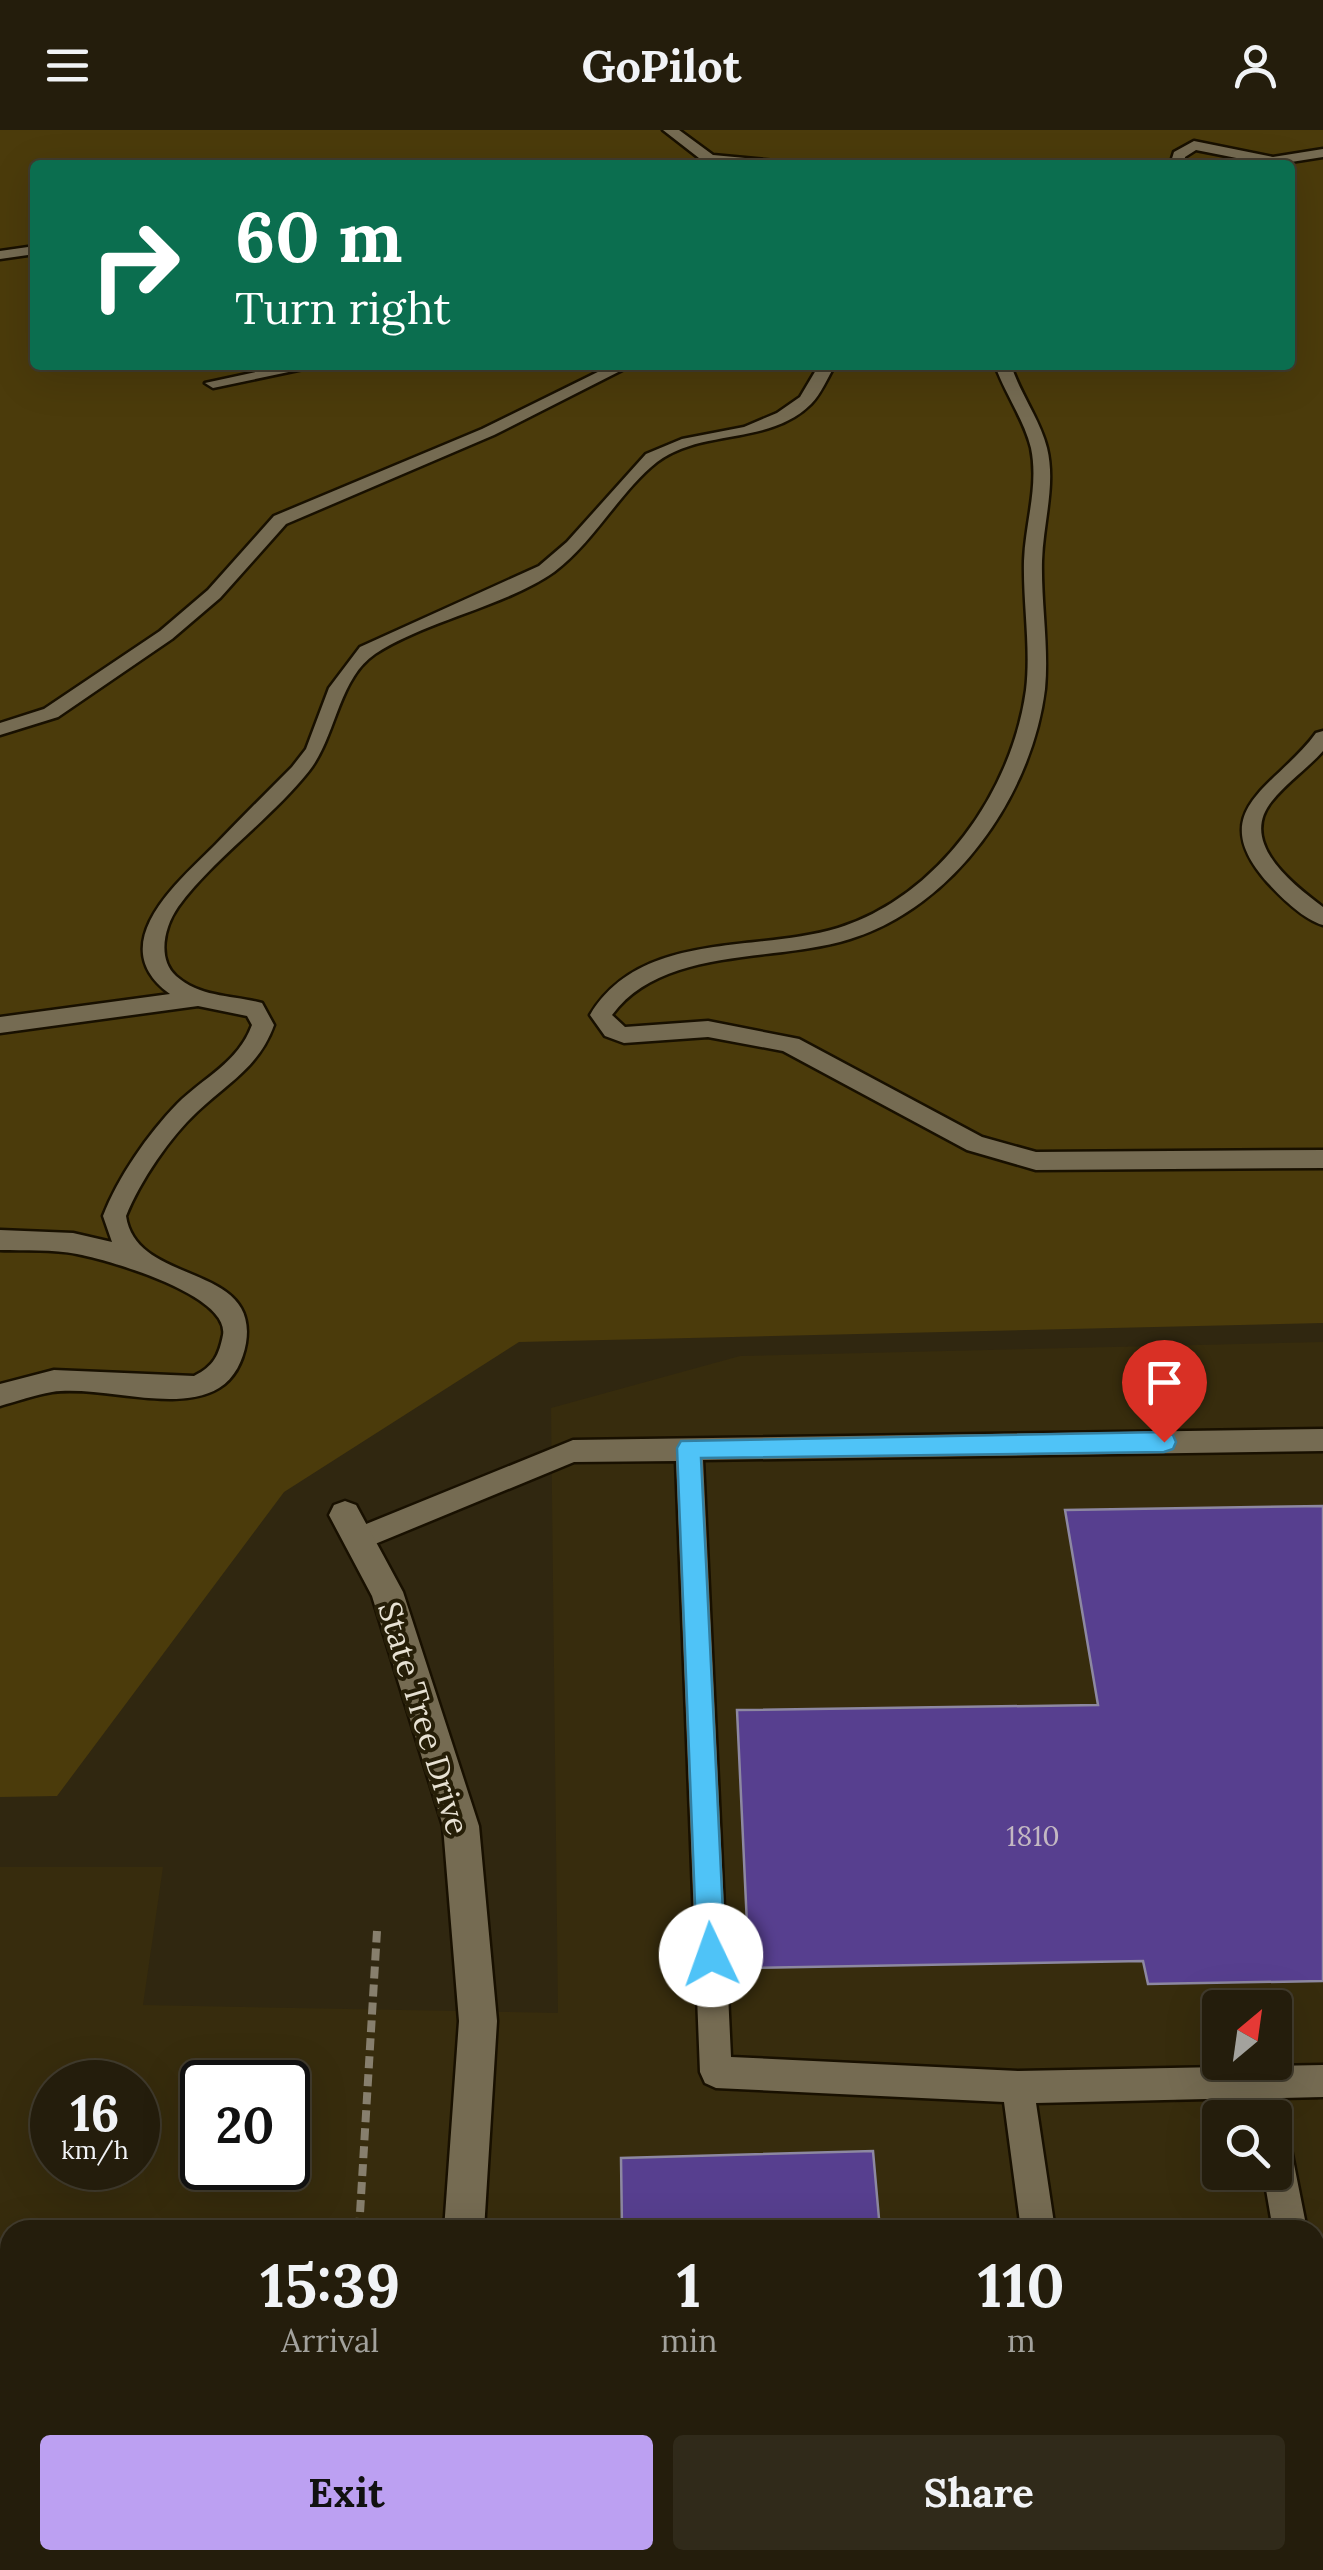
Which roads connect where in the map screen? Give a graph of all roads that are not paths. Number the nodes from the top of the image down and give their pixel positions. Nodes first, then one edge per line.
1 (674, 131) edge
2 (1323, 153) edge
3 (700, 160) edge
4 (1178, 160) edge
5 (1268, 160) edge
6 (1279, 160) edge
7 (30, 251) edge
8 (0, 255) edge
9 (286, 370) edge
10 (614, 370) edge
11 (824, 370) edge
12 (1005, 370) edge
13 (213, 383) dead end
14 (0, 729) edge
15 (1323, 737) edge
16 (1323, 918) edge
17 (201, 998) junction
18 (0, 1026) edge
19 (1323, 1158) edge
20 (0, 1240) edge
21 (134, 1257) junction
22 (0, 1395) edge
23 (1323, 1440) edge
24 (689, 1448) junction
25 (352, 1527) joint
26 (1323, 2081) edge
27 (1262, 2082) junction
28 (1018, 2087) junction
29 (1266, 2100) edge
30 (1283, 2190) edge
31 (465, 2220) edge
32 (1037, 2220) edge
33 (1288, 2220) edge

1 - 3 lane
2 - 6 lane
4 - 5 lane
7 - 8 lane
9 - 13 lane
10 - 14 lane
11 - 17 lane
12 - 19 lane
15 - 16 lane
17 - 18 lane
17 - 21 lane
20 - 21 lane
21 - 22 lane
23 - 24 lane
24 - 25 lane
24 - 28 lane
25 - 31 street, State Tree Drive
26 - 27 lane
27 - 28 lane
27 - 29 lane
28 - 32 lane
30 - 33 lane

